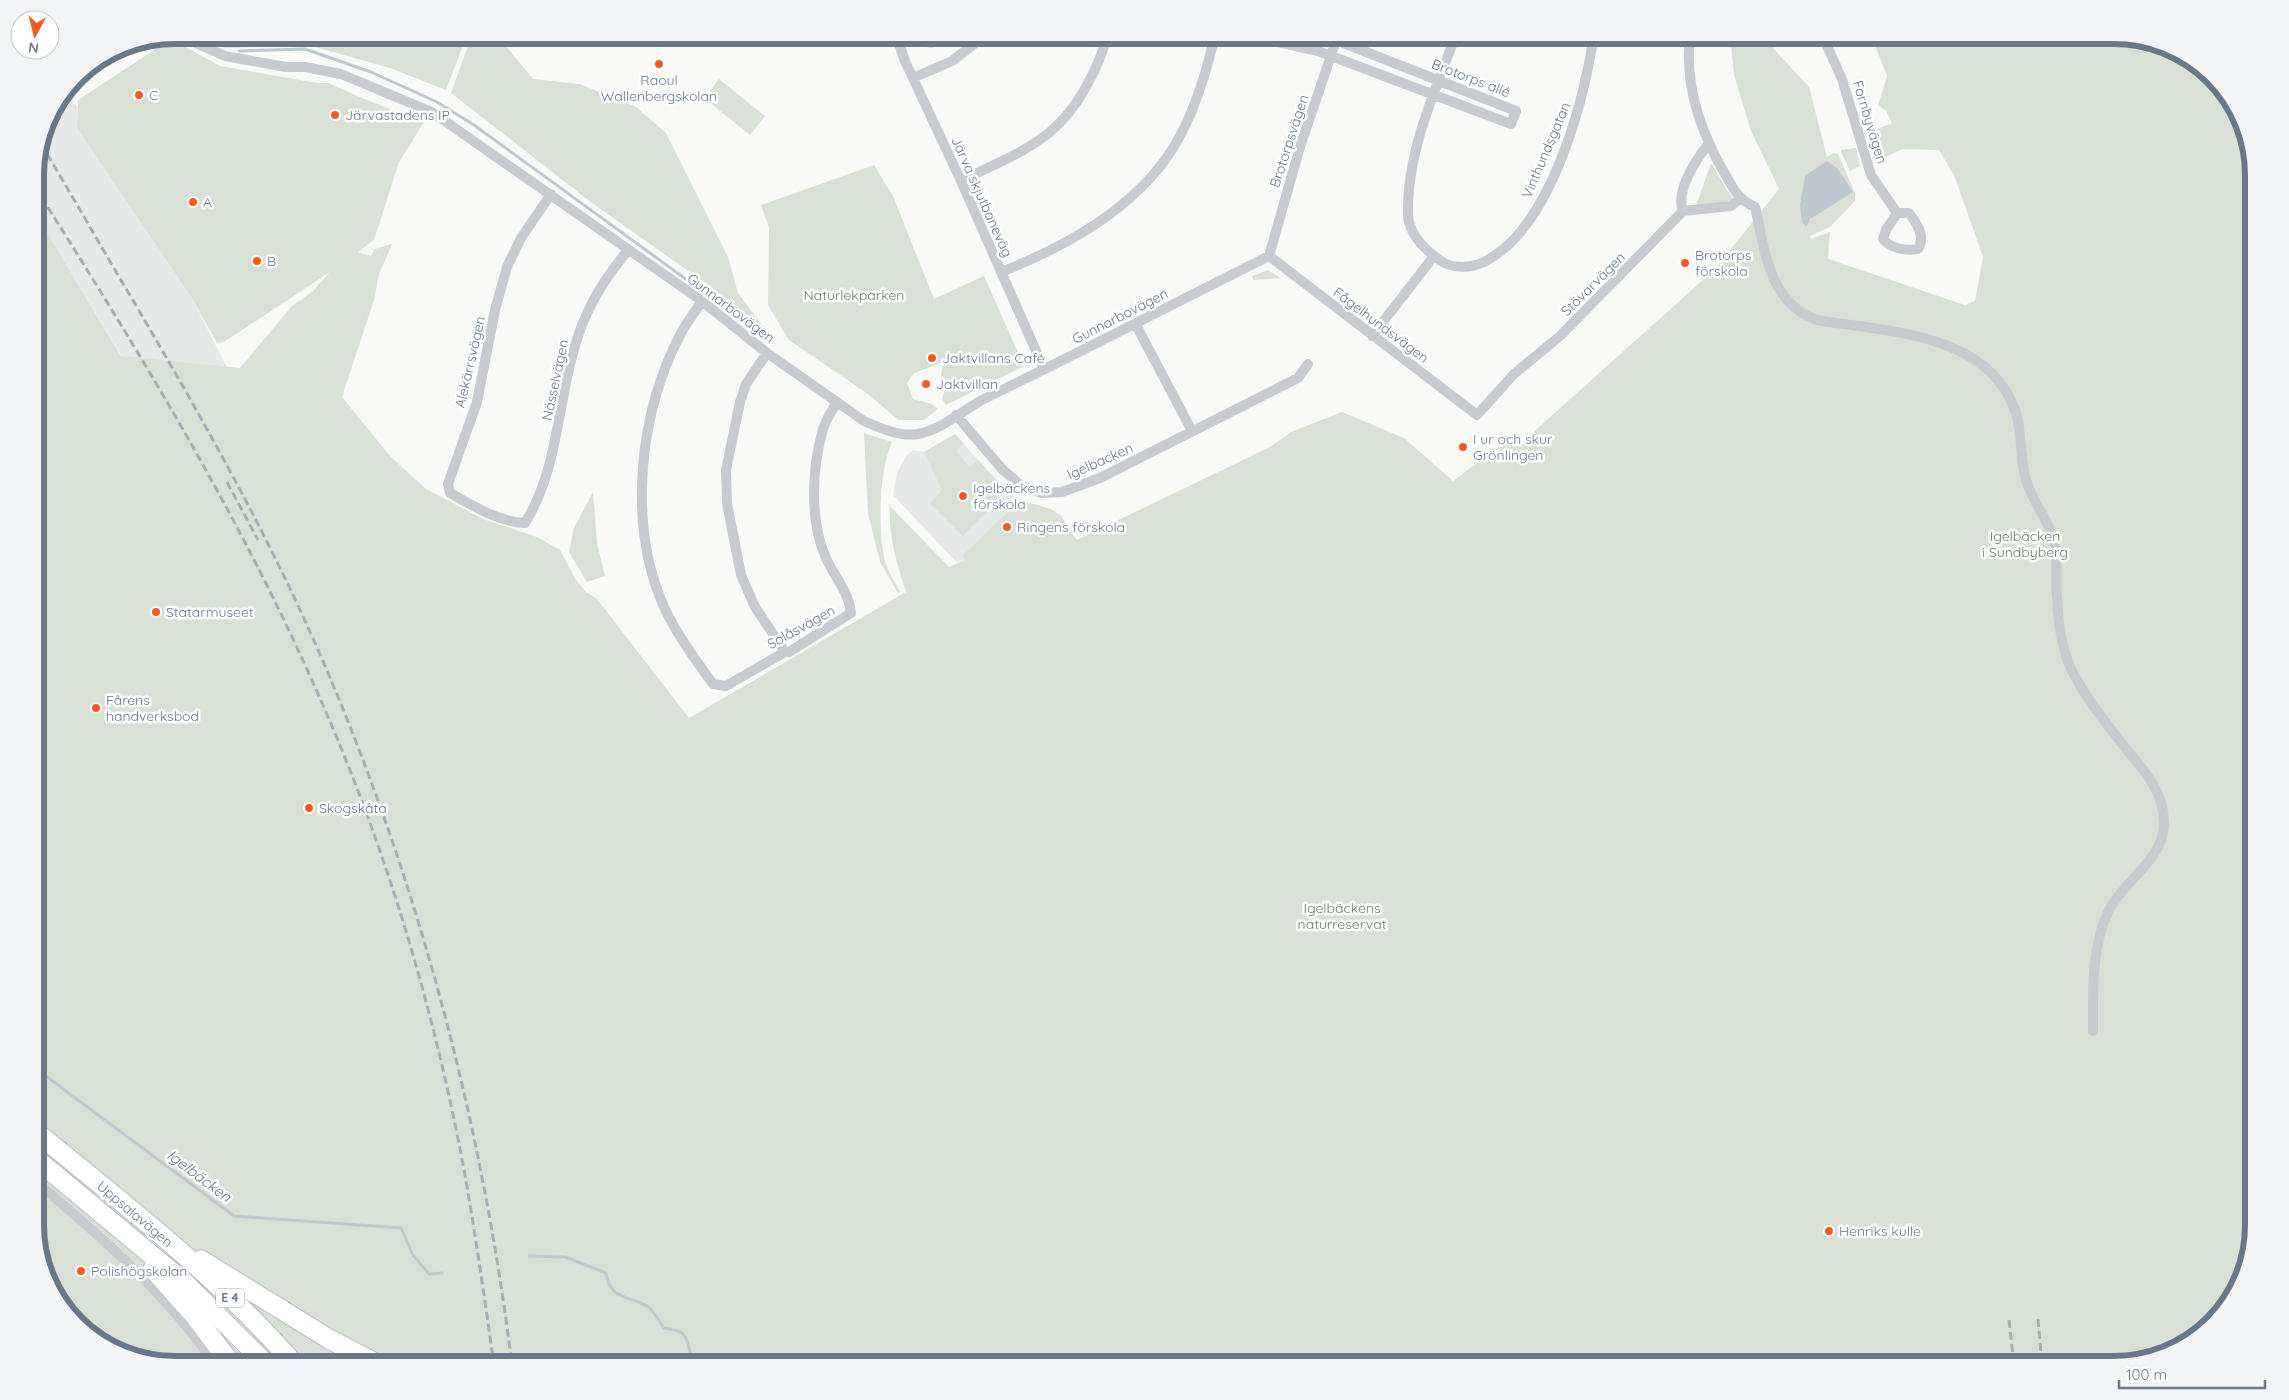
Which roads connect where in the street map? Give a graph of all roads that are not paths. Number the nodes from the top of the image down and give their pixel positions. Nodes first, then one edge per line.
1 (198, 44) edge
2 (900, 44) edge
3 (974, 44) edge
4 (1104, 44) edge
5 (1213, 44) edge
6 (1282, 44) edge
7 (1335, 44) edge
8 (1352, 44) edge
9 (1453, 44) edge
10 (1592, 44) edge
11 (1690, 44) edge
12 (1826, 44) edge
13 (1332, 56) junction
14 (913, 78) junction
15 (1439, 80) junction
16 (1434, 95) junction
17 (1708, 145) junction
18 (961, 180) junction
19 (551, 194) junction
20 (1740, 198) junction
21 (1683, 210) junction
22 (1898, 213) dead end
23 (628, 250) junction
24 (1268, 256) junction
25 (1434, 256) junction
26 (1001, 272) junction
27 (702, 301) junction
28 (1136, 325) junction
29 (1372, 336) junction
30 (767, 352) junction
31 (1308, 364) dead end
32 (1044, 370) junction
33 (837, 402) junction
34 (956, 415) junction
35 (1477, 415) joint
36 (1192, 431) junction
37 (526, 523) joint
38 (785, 652) junction
39 (2093, 1031) dead end
40 (44, 1138) edge
41 (44, 1165) edge
42 (44, 1189) edge
43 (108, 1217) junction
44 (161, 1235) junction
45 (210, 1356) edge
46 (225, 1356) edge
47 (258, 1356) edge
48 (287, 1356) edge
49 (362, 1356) edge

1 - 19 street, Gunnarbovägen
2 - 14 street, Järva skjutbaneväg
3 - 14 street
4 - 18 street
5 - 26 street
6 - 13 street, Brotorps allé
7 - 13 street, Brotorpsvägen
8 - 15 street, Brotorps allé
9 - 15 street, Vinthundsgatan
10 - 25 street, Vinthundsgatan
11 - 17 street
12 - 22 street, Fornbyvägen
13 - 16 street, Brotorps allé
13 - 24 street, Brotorpsvägen
14 - 18 street, Järva skjutbaneväg
15 - 16 street, Vinthundsgatan
15 - 16 street, Brotorps allé
16 - 25 street, Vinthundsgatan
17 - 20 street
17 - 21 street
18 - 26 street, Järva skjutbaneväg
19 - 23 street, Gunnarbovägen
19 - 37 street, Alekärrsvägen
20 - 21 street
20 - 39 street
21 - 35 street, Stövarvägen
23 - 27 street, Gunnarbovägen
23 - 37 street, Nässelvägen
24 - 28 street, Gunnarbovägen
24 - 29 street, Fågelhundsvägen
25 - 29 street
26 - 32 street, Järva skjutbaneväg
27 - 30 street, Gunnarbovägen
27 - 38 street, Solåsvägen
28 - 32 street, Gunnarbovägen
28 - 36 street
29 - 35 street, Fågelhundsvägen
30 - 33 street, Gunnarbovägen
30 - 38 street
31 - 36 street, Igelbacken
32 - 34 street, Gunnarbovägen
33 - 34 street, Gunnarbovägen
33 - 38 street, Solåsvägen
34 - 36 street, Igelbacken
40 - 44 highway, Uppsalavägen / E 4
41 - 43 highway, Uppsalavägen / E 4
42 - 45 street
43 - 46 highway
43 - 47 highway, Uppsalavägen / E 4
44 - 48 highway, Uppsalavägen / E 4
44 - 49 highway

